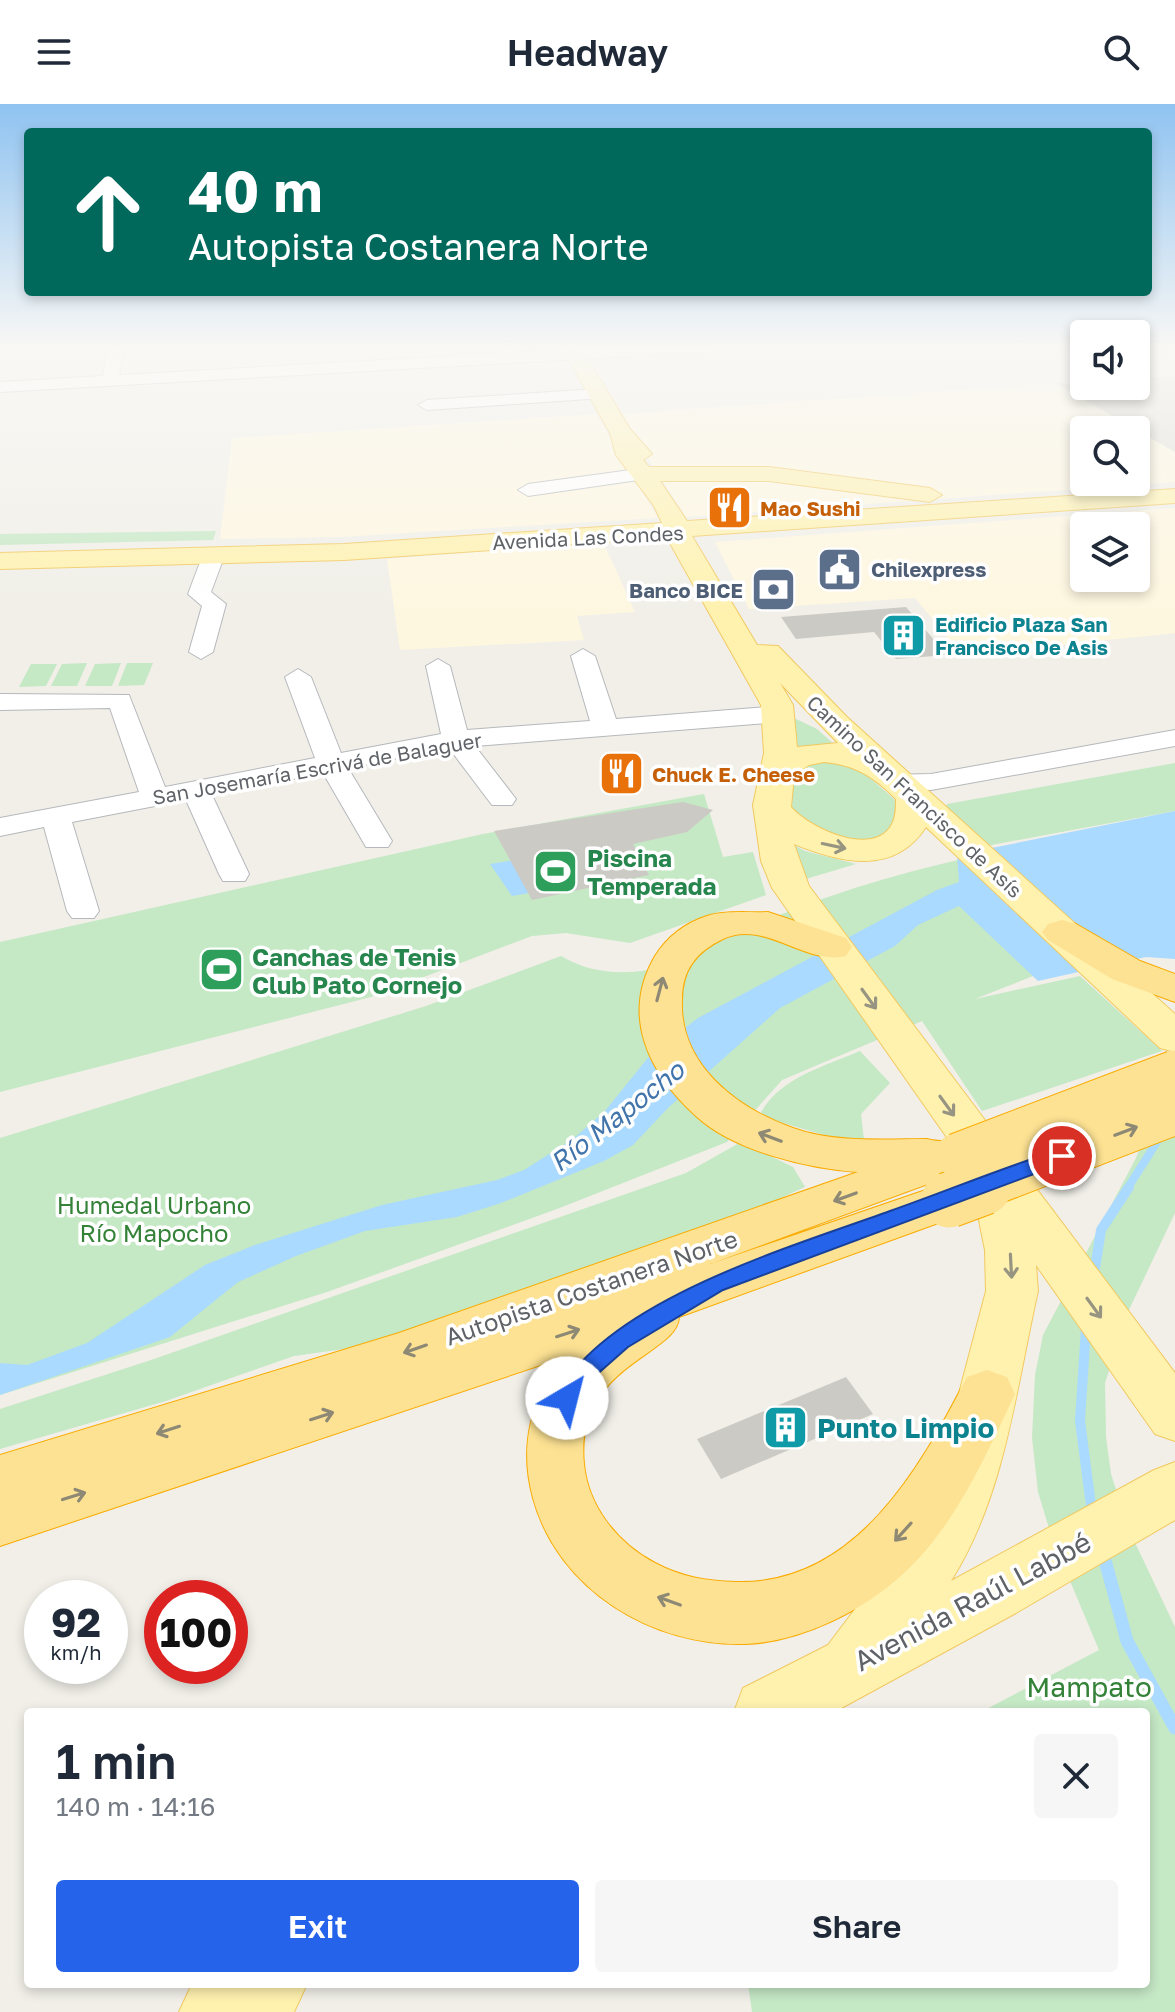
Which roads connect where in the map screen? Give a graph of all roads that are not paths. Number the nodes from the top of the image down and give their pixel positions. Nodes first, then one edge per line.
1 (624, 435) edge
2 (645, 474) junction
3 (1175, 486) edge
4 (528, 490) dead end
5 (1175, 496) edge
6 (1077, 498) junction
7 (964, 500) junction
8 (677, 527) junction
9 (712, 529) junction
10 (3, 557) edge
11 (213, 557) junction
12 (201, 652) dead end
13 (583, 656) dead end
14 (438, 666) dead end
15 (298, 677) dead end
16 (0, 702) edge
17 (779, 714) junction
18 (836, 724) junction
19 (606, 729) junction
20 (1175, 738) edge
21 (456, 739) junction
22 (1175, 755) edge
23 (331, 763) junction
24 (195, 789) junction
25 (774, 790) junction
26 (155, 797) junction
27 (916, 797) junction
28 (502, 799) dead end
29 (56, 816) junction
30 (0, 827) edge
31 (377, 841) dead end
32 (234, 874) dead end
33 (83, 911) dead end
34 (1062, 932) junction
35 (832, 947) junction
36 (1175, 989) edge
37 (1175, 1038) edge
38 (1175, 1072) edge
39 (1175, 1113) edge
40 (953, 1172) junction
41 (715, 1284) junction
42 (987, 1394) junction
43 (1165, 1405) edge
44 (0, 1481) edge
45 (1167, 1510) edge
46 (0, 1519) edge
47 (852, 1666) junction
48 (774, 1708) edge
49 (262, 1988) edge
50 (218, 2012) edge

1 - 2 main road, Camino San Francisco de Asís
2 - 4 street
2 - 7 main road
2 - 8 main road, Camino San Francisco de Asís
3 - 6 main road, Avenida Las Condes
5 - 6 main road, Avenida Las Condes
6 - 7 main road, Avenida Las Condes
6 - 9 main road, Avenida Las Condes
7 - 8 main road, Avenida Las Condes
8 - 9 main road, Avenida Las Condes
8 - 10 main road, Avenida Las Condes
8 - 11 main road, Avenida Las Condes
8 - 17 main road, Camino San Francisco de Asís
9 - 18 main road, Camino San Francisco de Asís
10 - 11 main road, Avenida Las Condes
11 - 12 street
13 - 19 street
14 - 21 street
15 - 23 street
16 - 26 street
17 - 18 main road
17 - 19 street, San Josemaría Escrivá de Balaguer
17 - 25 main road, Camino San Francisco de Asís
18 - 27 main road, Camino San Francisco de Asís
19 - 21 street, San Josemaría Escrivá de Balaguer
20 - 27 street
21 - 23 street, San Josemaría Escrivá de Balaguer
21 - 28 street
22 - 27 street
23 - 24 street, San Josemaría Escrivá de Balaguer
23 - 31 street
24 - 26 street, San Josemaría Escrivá de Balaguer
24 - 32 street
25 - 27 main road
25 -> 27 main road
25 - 35 main road, Camino San Francisco de Asís
26 - 29 street, San Josemaría Escrivá de Balaguer
27 - 34 main road, Camino San Francisco de Asís
29 - 30 street, San Josemaría Escrivá de Balaguer
29 - 33 street
34 - 36 highway
34 - 37 main road, Camino San Francisco de Asís
35 -> 40 main road, Camino San Francisco de Asís
40 -> 35 highway
38 - 40 highway, Autopista Costanera Norte, bridge
40 -> 39 highway, Autopista Costanera Norte, bridge
40 - 41 highway, Autopista Costanera Norte
40 -> 42 main road
40 -> 43 main road, Camino San Francisco de Asís
40 -> 44 highway, Autopista Costanera Norte
42 -> 41 highway
46 -> 41 highway, Autopista Costanera Norte
42 - 47 main road
45 - 47 main road, Avenida Raúl Labbé
47 - 48 main road, Avenida Raúl Labbé
49 - 50 main road

